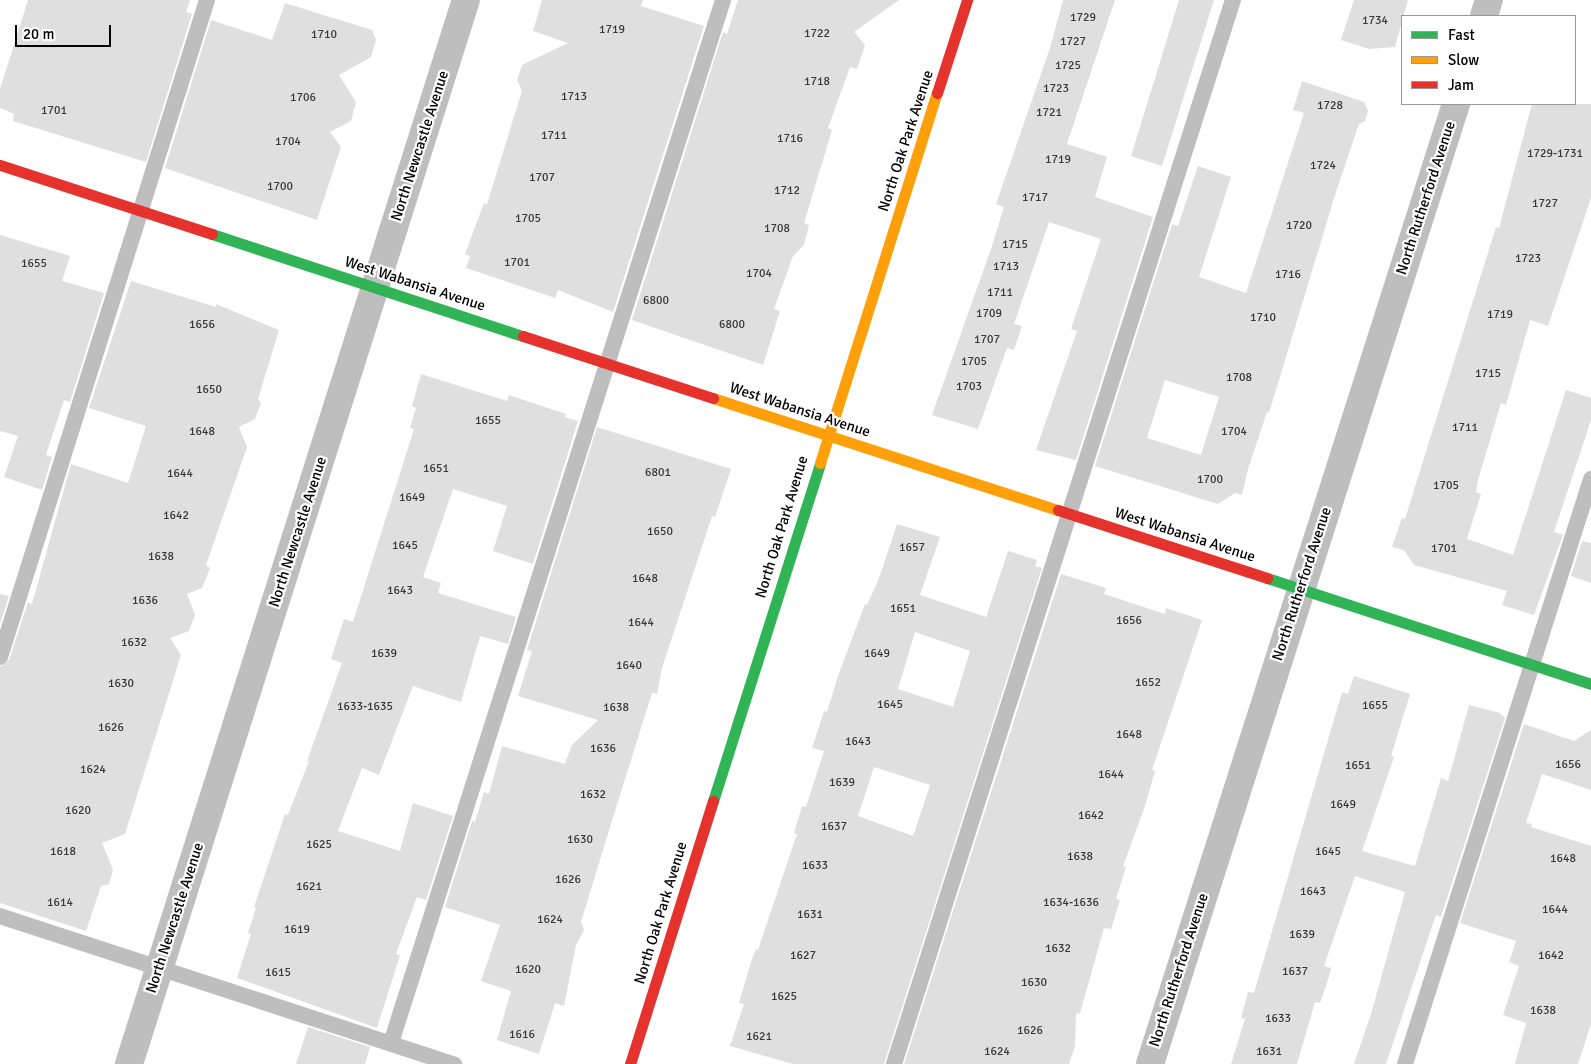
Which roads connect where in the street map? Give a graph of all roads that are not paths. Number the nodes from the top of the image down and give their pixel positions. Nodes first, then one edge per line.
1 (207, 0) edge
2 (466, 0) edge
3 (723, 0) edge
4 (968, 0) edge
5 (1233, 0) edge
6 (1489, 0) edge
7 (1484, 15) edge
8 (1456, 105) edge
9 (0, 165) edge
10 (140, 211) junction
11 (375, 288) junction
12 (607, 363) junction
13 (827, 434) junction
14 (1591, 479) edge
15 (1069, 513) junction
16 (1300, 589) junction
17 (0, 657) edge
18 (1532, 665) junction
19 (1591, 684) edge
20 (0, 916) edge
21 (160, 968) junction
22 (391, 1043) junction
23 (129, 1064) edge
24 (454, 1064) edge
25 (630, 1064) edge
26 (894, 1064) edge
27 (1150, 1064) edge
28 (1405, 1064) edge

1 - 10 lane
2 - 11 street, North Newcastle Avenue
3 - 12 lane
4 - 13 street, North Oak Park Avenue
5 - 15 lane
6 - 7 street
8 - 16 street, North Rutherford Avenue
9 - 10 street, West Wabansia Avenue
10 - 11 street, West Wabansia Avenue
10 - 17 lane
11 - 12 street, West Wabansia Avenue
11 - 21 street, North Newcastle Avenue
12 - 13 street, West Wabansia Avenue
12 - 22 lane
13 - 15 street, West Wabansia Avenue
13 - 25 street, North Oak Park Avenue
14 - 18 lane
15 - 16 street, West Wabansia Avenue
15 - 26 lane
16 - 18 street, West Wabansia Avenue
16 - 27 street, North Rutherford Avenue
18 - 19 street, West Wabansia Avenue
18 - 28 lane
20 - 21 lane
21 - 22 lane
21 - 23 street, North Newcastle Avenue
22 - 24 lane

